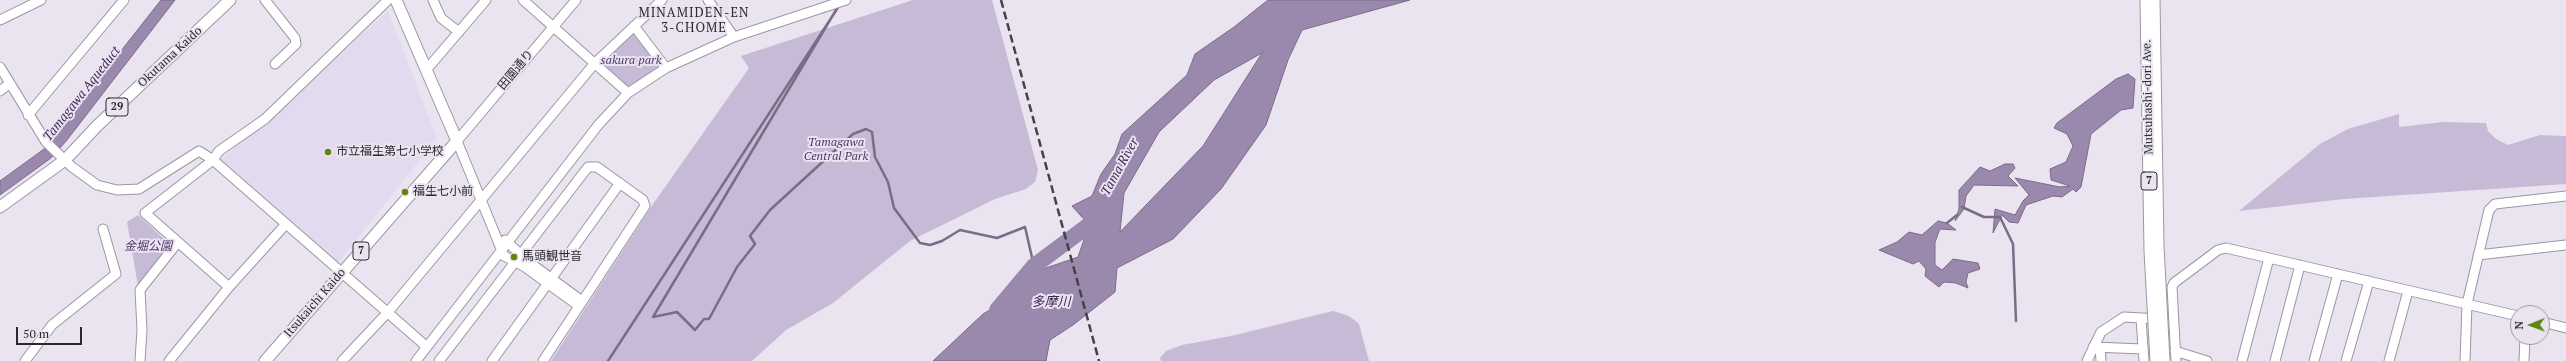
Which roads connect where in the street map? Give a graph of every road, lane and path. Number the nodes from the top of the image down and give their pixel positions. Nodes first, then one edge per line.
1 (41, 0) edge
2 (124, 0) edge
3 (230, 0) edge
4 (265, 0) edge
5 (392, 0) edge
6 (433, 0) edge
7 (486, 0) edge
8 (524, 0) edge
9 (576, 0) edge
10 (662, 0) edge
11 (708, 0) edge
12 (846, 0) edge
13 (2146, 0) edge
14 (2154, 0) edge
15 (0, 20) edge
16 (554, 25) junction
17 (634, 26) junction
18 (459, 32) junction
19 (734, 37) junction
20 (595, 63) junction
21 (275, 64) dead end
22 (0, 67) edge
23 (666, 68) junction
24 (426, 69) junction
25 (9, 84) junction
26 (0, 91) edge
27 (628, 93) junction
28 (28, 115) junction
29 (457, 141) junction
30 (62, 158) junction
31 (213, 160) junction
32 (620, 183) junction
33 (2566, 196) edge
34 (481, 198) junction
35 (0, 207) edge
36 (286, 224) junction
37 (103, 229) dead end
38 (496, 233) junction
39 (178, 242) junction
40 (509, 243) junction
41 (2566, 244) edge
42 (502, 252) junction
43 (522, 255) junction
44 (2478, 255) junction
45 (2269, 258) junction
46 (515, 263) junction
47 (2300, 265) junction
48 (341, 273) junction
49 (2338, 274) junction
50 (549, 281) junction
51 (2369, 281) junction
52 (229, 287) junction
53 (2408, 290) junction
54 (580, 304) junction
55 (2467, 304) junction
56 (388, 312) junction
57 (2510, 314) edge
58 (2173, 318) junction
59 (2141, 319) junction
60 (2550, 324) edge
61 (2566, 328) edge
62 (2525, 345) edge
63 (427, 347) junction
64 (2097, 347) junction
65 (2143, 348) junction
66 (2175, 351) junction
67 (25, 361) edge
68 (140, 361) edge
69 (169, 361) edge
70 (265, 361) edge
71 (342, 361) edge
72 (416, 361) edge
73 (440, 361) edge
74 (492, 361) edge
75 (543, 361) edge
76 (2087, 361) edge
77 (2101, 361) edge
78 (2144, 361) edge
79 (2156, 361) edge
80 (2164, 361) edge
81 (2176, 361) edge
82 (2207, 361) edge
83 (2242, 361) edge
84 (2275, 361) edge
85 (2314, 361) edge
86 (2346, 361) edge
87 (2389, 361) edge
88 (2465, 361) edge
89 (2524, 361) edge

1 - 15 street
2 - 28 street
3 - 30 main road, Okutama Kaido / 29
4 - 21 street
5 - 24 main road
5 - 31 street
6 - 18 street
7 - 18 street
8 - 16 street
9 - 16 street, 田園通り
10 - 17 street
11 - 19 street
12 - 19 street
13 - 79 main road, Mutsuhashi-dori Ave. / 7, bridge
14 - 80 main road, Mutsuhashi-dori Ave. / 7, bridge
16 - 20 street
16 - 29 street, 田園通り
17 - 20 street
17 - 23 street
18 - 24 street
19 - 23 street
20 - 27 street
20 - 34 street
22 - 25 street
23 - 27 street
24 - 29 main road
25 - 26 street
25 - 28 street
27 - 40 street
28 - 30 street
29 - 34 street
29 - 48 main road, Itsukaichi Kaido / 7
30 - 31 street
30 - 35 main road, Okutama Kaido / 29
31 - 36 street
31 - 39 street
32 - 43 street
32 - 50 street
32 - 54 street
33 - 44 street
34 - 38 street
34 - 56 street
36 - 48 street
36 - 52 street
37 - 67 street
38 - 40 street
38 - 42 street
39 - 52 street
39 - 68 street
40 - 42 street
40 - 43 street
41 - 44 street
42 - 46 street
42 - 63 street
43 - 46 street
43 - 50 street
44 - 55 street
45 - 47 street
45 - 58 street
45 - 83 street
46 - 50 street
46 - 73 street
47 - 49 street
47 - 84 street
48 - 56 street
48 - 70 main road, Itsukaichi Kaido / 7
49 - 51 street
49 - 85 street
50 - 54 street
50 - 74 street
51 - 53 street
51 - 86 street
52 - 69 street
53 - 55 street
53 - 87 street
54 - 75 street
55 - 57 street
55 - 88 street
56 - 63 street
56 - 71 street
58 - 59 street
58 - 66 street
59 - 64 street
59 - 65 street
60 - 61 street
62 - 89 street
63 - 72 street
64 - 65 street
64 - 76 street
64 - 77 street
65 - 78 street
66 - 81 street
66 - 82 street

